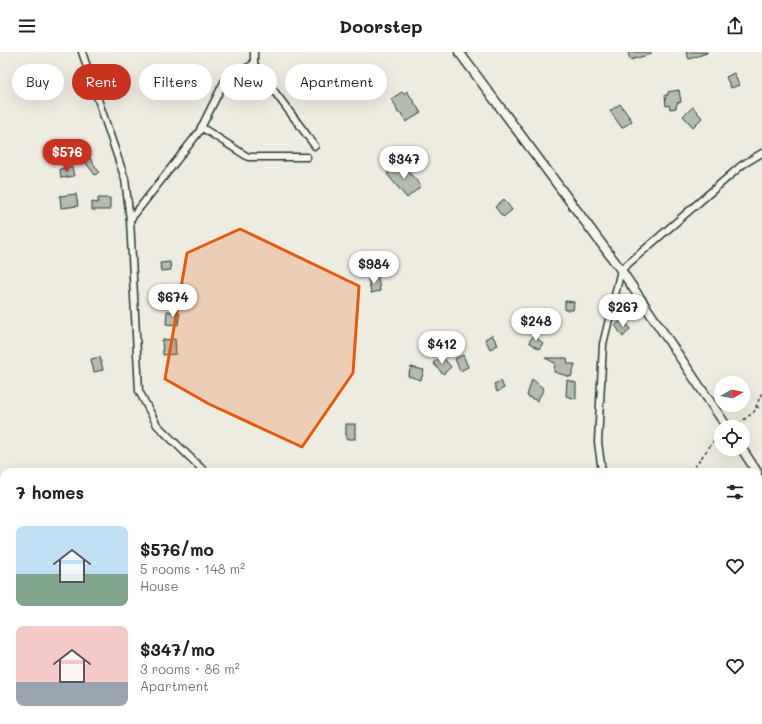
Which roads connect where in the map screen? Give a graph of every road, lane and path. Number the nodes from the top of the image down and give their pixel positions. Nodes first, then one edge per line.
1 (82, 52) edge
2 (254, 52) edge
3 (459, 52) edge
4 (254, 64) edge
5 (220, 90) edge
6 (277, 95) edge
7 (201, 127) junction
8 (315, 146) dead end
9 (762, 153) edge
10 (307, 157) dead end
11 (130, 220) junction
12 (621, 270) junction
13 (762, 392) edge
14 (756, 407) junction
15 (762, 408) edge
16 (722, 420) edge
17 (743, 420) edge
18 (714, 440) edge
19 (747, 456) edge
20 (201, 468) edge
21 (601, 468) edge
22 (694, 468) edge
23 (755, 468) edge

1 - 11 street
2 - 4 street
3 - 12 street
5 - 7 street
6 - 8 street
7 - 10 street
7 - 11 street
9 - 12 street
11 - 20 street
12 - 16 street
12 - 21 street
13 - 14 path
14 - 15 path
14 - 17 path
18 - 22 path
19 - 23 street

